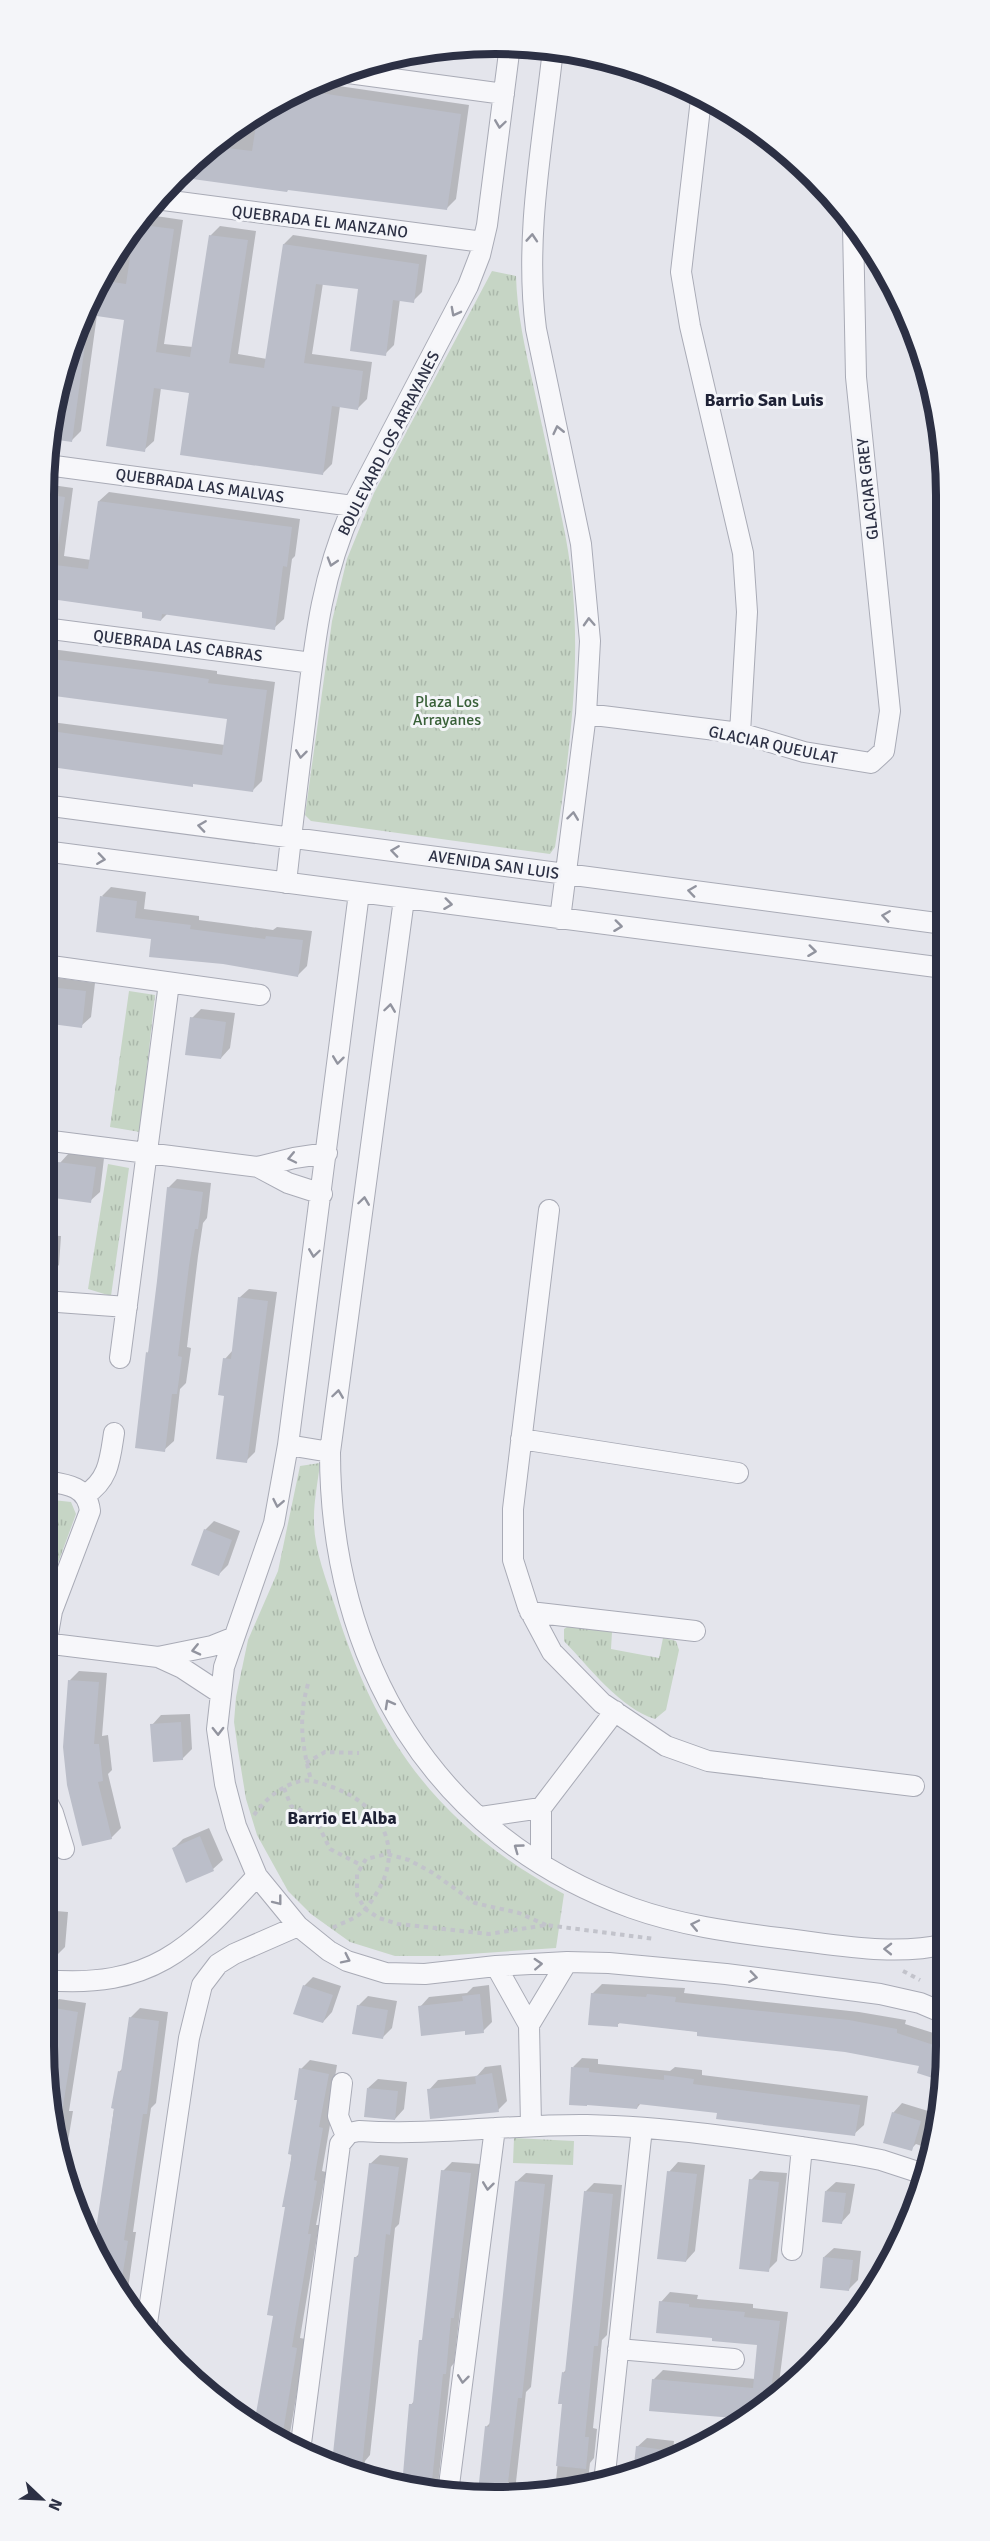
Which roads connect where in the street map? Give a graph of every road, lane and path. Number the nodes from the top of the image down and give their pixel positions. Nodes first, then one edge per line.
1 (509, 54) edge
2 (552, 58) edge
3 (361, 75) edge
4 (504, 94) junction
5 (700, 105) edge
6 (166, 200) edge
7 (853, 238) edge
8 (483, 242) junction
9 (55, 466) edge
10 (353, 506) junction
11 (54, 629) edge
12 (312, 663) junction
13 (586, 714) junction
14 (740, 733) junction
15 (884, 751) joint
16 (54, 806) edge
17 (291, 838) junction
18 (54, 852) edge
19 (566, 874) junction
20 (286, 884) junction
21 (359, 893) junction
22 (404, 899) junction
23 (560, 919) junction
24 (936, 923) edge
25 (54, 966) edge
26 (936, 967) edge
27 (169, 983) junction
28 (260, 995) dead end
29 (54, 1141) edge
30 (147, 1153) junction
31 (327, 1153) junction
32 (258, 1167) junction
33 (322, 1194) junction
34 (549, 1210) dead end
35 (54, 1302) edge
36 (127, 1307) junction
37 (120, 1358) dead end
38 (114, 1433) dead end
39 (521, 1439) junction
40 (288, 1445) junction
41 (330, 1452) junction
42 (738, 1473) dead end
43 (54, 1482) edge
44 (85, 1495) junction
45 (54, 1606) edge
46 (530, 1612) junction
47 (696, 1631) dead end
48 (232, 1638) junction
49 (54, 1648) edge
50 (158, 1657) junction
51 (308, 1684) dead end
52 (220, 1693) junction
53 (615, 1712) junction
54 (359, 1753) dead end
55 (306, 1763) junction
56 (311, 1780) junction
57 (914, 1786) dead end
58 (284, 1788) junction
59 (541, 1808) junction
60 (54, 1816) edge
61 (481, 1817) junction
62 (236, 1826) junction
63 (64, 1849) dead end
64 (387, 1854) junction
65 (541, 1864) junction
66 (361, 1865) junction
67 (257, 1876) junction
68 (365, 1908) junction
69 (546, 1925) junction
70 (305, 1932) junction
71 (663, 1940) dead end
72 (936, 1945) edge
73 (567, 1962) junction
74 (496, 1966) junction
75 (54, 1980) edge
76 (936, 2010) edge
77 (529, 2025) junction
78 (342, 2083) dead end
79 (531, 2125) junction
80 (495, 2128) junction
81 (642, 2128) junction
82 (346, 2136) junction
83 (802, 2147) junction
84 (918, 2172) edge
85 (792, 2250) dead end
86 (148, 2318) edge
87 (618, 2349) junction
88 (734, 2359) dead end
89 (301, 2442) edge
90 (605, 2473) edge
91 (449, 2484) edge

1 - 4 street, BOULEVARD LOS ARRAYANES
13 -> 2 street
3 - 4 street
4 -> 8 street, BOULEVARD LOS ARRAYANES
5 - 14 street
6 - 8 street, QUEBRADA EL MANZANO
7 - 15 street, GLACIAR GREY
8 -> 10 street, BOULEVARD LOS ARRAYANES
9 - 10 street, QUEBRADA LAS MALVAS
10 -> 12 street, BOULEVARD LOS ARRAYANES
11 - 12 street, QUEBRADA LAS CABRAS
12 -> 17 street, BOULEVARD LOS ARRAYANES
13 - 14 street, GLACIAR QUEULAT
19 -> 13 street
14 - 15 street, GLACIAR QUEULAT
17 -> 16 street, AVENIDA SAN LUIS
19 -> 17 street, AVENIDA SAN LUIS
17 - 20 street, BOULEVARD LOS ARRAYANES
18 -> 20 street
19 - 23 street
24 -> 19 street, AVENIDA SAN LUIS
20 - 21 street
21 - 22 street
21 -> 31 street
22 -> 23 street
41 -> 22 street
23 -> 26 street
25 - 27 street
27 - 28 street
27 - 30 street
29 - 30 street
30 - 32 street
30 - 36 street
31 -> 32 street
31 - 33 street
32 - 33 street
33 -> 40 street
34 - 39 street
35 - 36 street
36 - 37 street
38 - 44 street
39 - 42 street
39 - 46 street
40 - 41 street
40 -> 48 street
61 -> 41 street
43 - 44 street
44 - 45 street
46 - 47 street
46 - 53 street
48 -> 50 street
48 - 52 street
49 - 50 street
50 - 52 street
51 - 55 path
52 -> 62 street
53 - 57 street
53 - 59 street
54 - 55 path
55 - 56 path
56 - 58 path
56 - 64 path
58 - 62 path
58 - 66 path
59 - 61 street
59 - 65 street
60 - 63 street
65 -> 61 street
62 - 67 street
64 - 66 path
64 - 68 path
64 - 69 path
72 -> 65 street
66 - 68 path
67 -> 70 street
67 - 75 street
68 - 69 path
68 - 70 path
69 - 71 path
70 -> 74 street
70 - 86 street
74 -> 73 street
73 -> 76 street
73 - 77 street
74 - 77 street
77 - 79 street
78 - 82 street
79 - 80 street
79 - 81 street
80 - 82 street
80 -> 91 street
81 - 83 street
81 - 87 street
82 - 89 street
83 - 84 street
83 - 85 street
87 - 88 street
87 - 90 street

